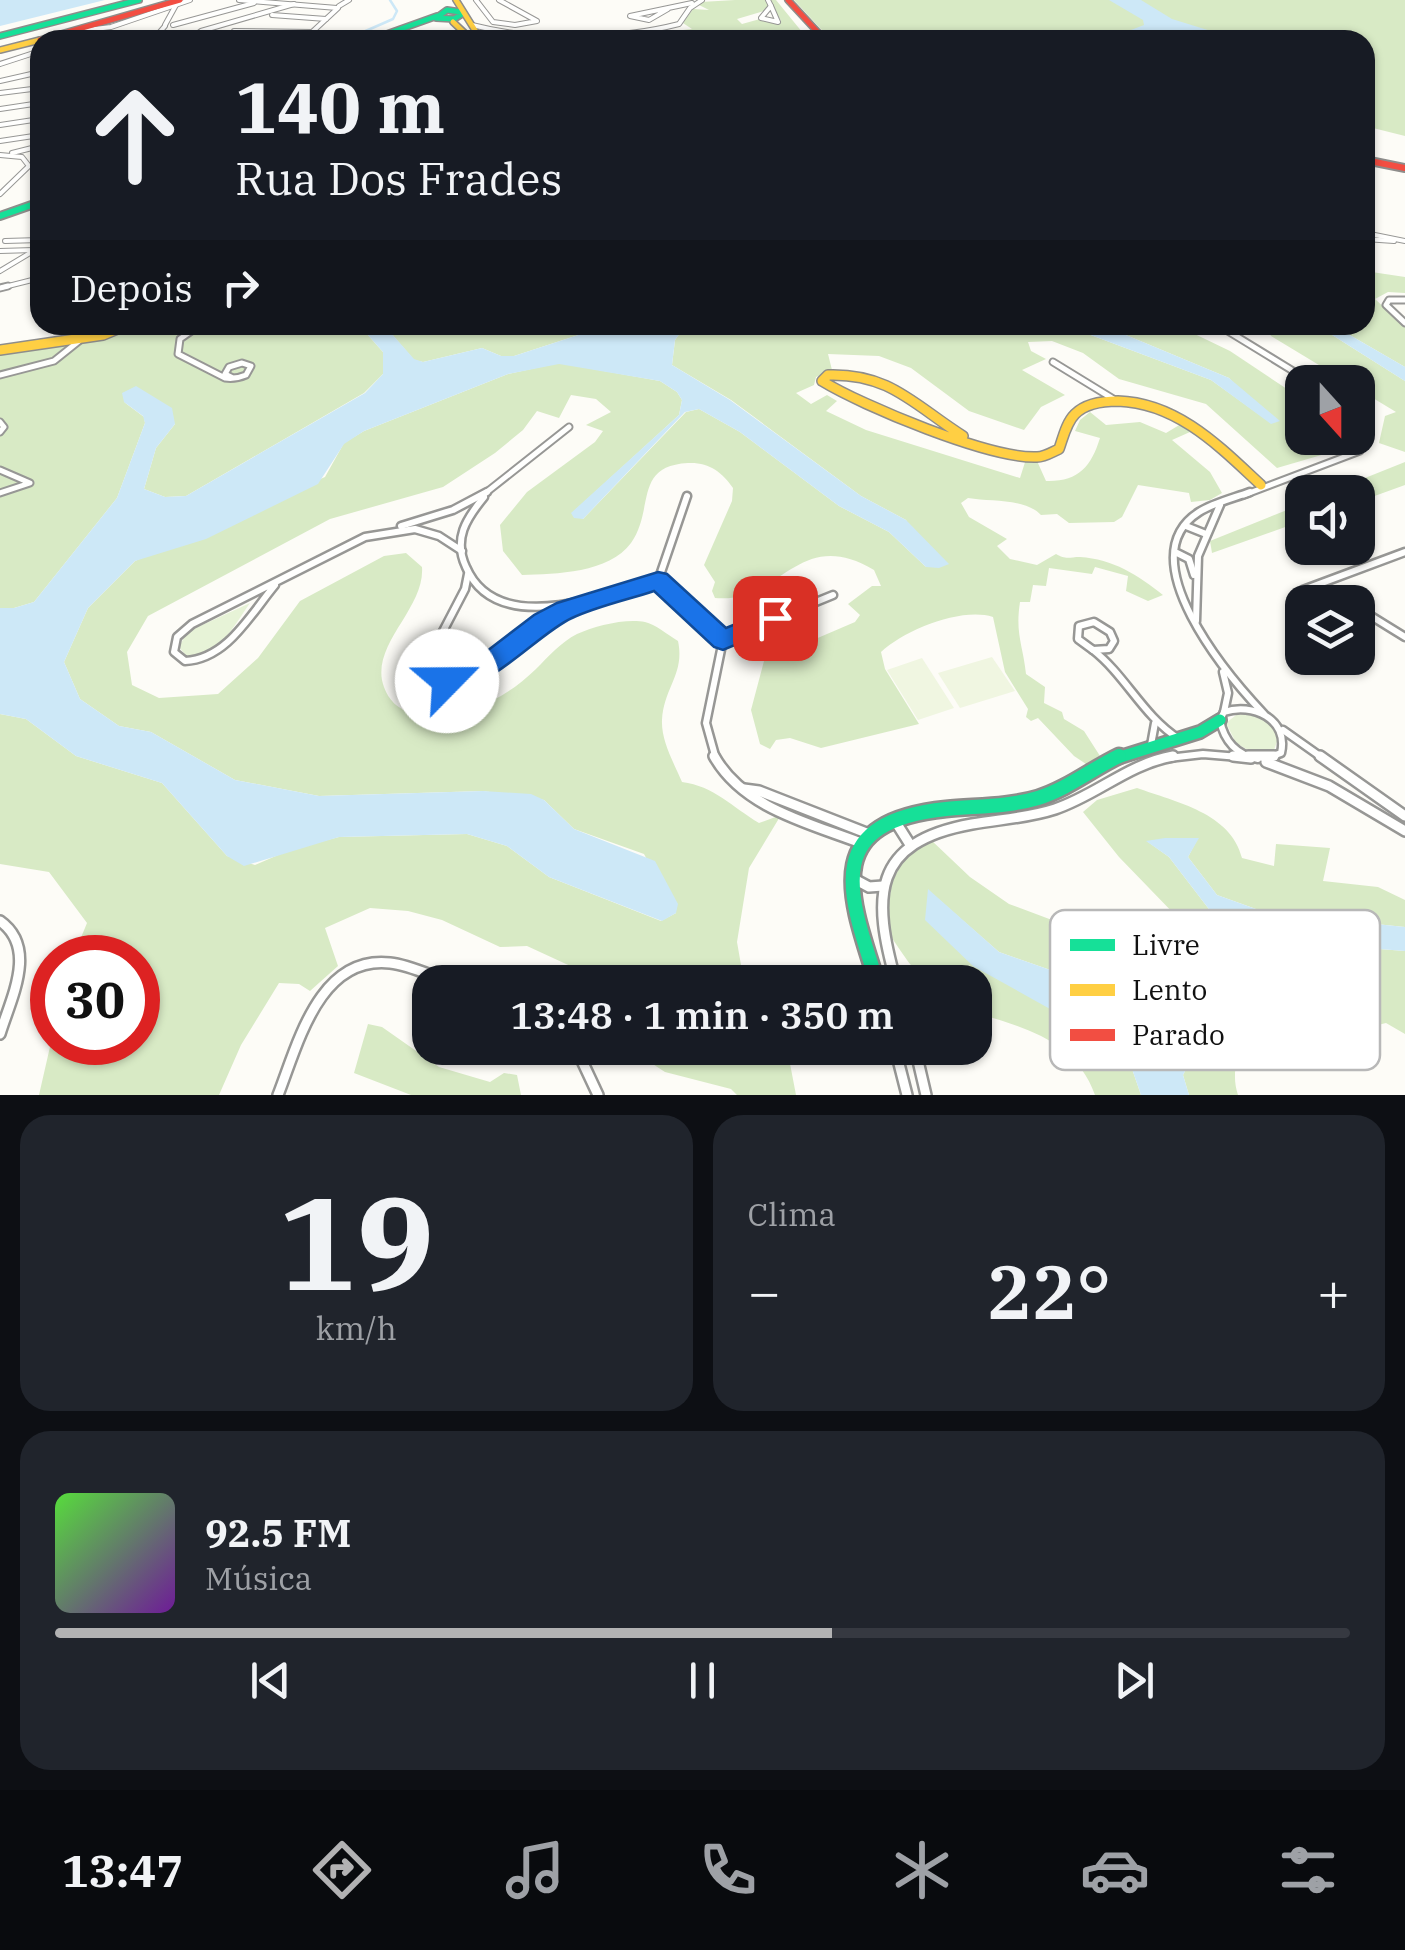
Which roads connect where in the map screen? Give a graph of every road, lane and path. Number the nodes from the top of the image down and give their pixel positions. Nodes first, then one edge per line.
1 (138, 0) edge
2 (190, 0) edge
3 (349, 0) edge
4 (447, 0) edge
5 (456, 0) edge
6 (476, 0) edge
7 (498, 0) edge
8 (702, 0) edge
9 (777, 1) edge
10 (179, 2) edge
11 (243, 2) edge
12 (258, 2) edge
13 (294, 4) junction
14 (338, 7) junction
15 (686, 8) junction
16 (669, 9) junction
17 (157, 10) junction
18 (654, 10) junction
19 (170, 12) junction
20 (766, 12) junction
21 (776, 12) junction
22 (660, 13) junction
23 (264, 14) junction
24 (277, 16) junction
25 (464, 16) junction
26 (441, 17) junction
27 (308, 18) junction
28 (326, 20) junction
29 (168, 24) junction
30 (83, 30) edge
31 (95, 30) edge
32 (163, 30) edge
33 (205, 30) edge
34 (264, 30) edge
35 (297, 30) edge
36 (315, 30) edge
37 (403, 30) edge
38 (464, 30) edge
39 (477, 30) edge
40 (486, 30) edge
41 (657, 30) edge
42 (807, 30) edge
43 (813, 30) edge
44 (0, 36) edge
45 (30, 42) edge
46 (0, 50) edge
47 (30, 54) edge
48 (0, 64) edge
49 (30, 74) edge
50 (0, 81) edge
51 (30, 90) edge
52 (0, 94) edge
53 (30, 104) edge
54 (0, 108) edge
55 (30, 120) edge
56 (0, 125) edge
57 (30, 136) edge
58 (0, 141) edge
59 (28, 149) joint
60 (0, 155) edge
61 (20, 156) junction
62 (1375, 160) edge
63 (1375, 161) edge
64 (1405, 165) edge
65 (0, 194) edge
66 (30, 211) edge
67 (0, 216) edge
68 (1375, 237) edge
69 (5, 241) dead end
70 (1405, 241) edge
71 (30, 245) edge
72 (30, 247) edge
73 (0, 251) edge
74 (30, 252) edge
75 (0, 271) edge
76 (30, 280) edge
77 (0, 288) edge
78 (1405, 300) edge
79 (1405, 322) edge
80 (78, 335) edge
81 (96, 335) edge
82 (100, 335) edge
83 (186, 335) edge
84 (1238, 335) edge
85 (1243, 335) edge
86 (1249, 341) junction
87 (33, 344) junction
88 (0, 348) edge
89 (66, 350) junction
90 (233, 365) junction
91 (1286, 365) edge
92 (209, 370) junction
93 (1074, 374) dead end
94 (0, 375) edge
95 (234, 378) junction
96 (1116, 400) junction
97 (924, 412) junction
98 (911, 420) junction
99 (0, 422) edge
100 (569, 428) dead end
101 (0, 432) edge
102 (963, 436) junction
103 (1348, 455) edge
104 (0, 470) edge
105 (1261, 485) junction
106 (0, 493) edge
107 (687, 496) dead end
108 (1221, 504) junction
109 (467, 509) junction
110 (416, 525) junction
111 (1186, 526) junction
112 (1206, 534) junction
113 (460, 537) junction
114 (450, 540) junction
115 (462, 551) junction
116 (1405, 552) edge
117 (1177, 553) junction
118 (468, 572) junction
119 (658, 581) junction
120 (1195, 581) junction
121 (1319, 584) joint
122 (1316, 585) edge
123 (481, 591) junction
124 (462, 596) junction
125 (833, 596) dead end
126 (254, 600) junction
127 (584, 602) junction
128 (536, 610) junction
129 (1375, 618) edge
130 (543, 622) junction
131 (1196, 624) junction
132 (1405, 637) edge
133 (723, 640) junction
134 (1112, 646) junction
135 (1093, 650) junction
136 (1221, 666) junction
137 (1118, 670) junction
138 (1264, 714) junction
139 (1222, 716) junction
140 (1154, 722) junction
141 (1278, 726) junction
142 (1180, 740) junction
143 (1150, 745) junction
144 (1256, 759) junction
145 (1405, 816) edge
146 (890, 820) junction
147 (1405, 831) edge
148 (865, 839) junction
149 (909, 843) junction
150 (852, 875) junction
151 (883, 886) junction
152 (0, 922) edge
153 (871, 965) edge
154 (892, 965) edge
155 (412, 971) edge
156 (0, 1034) edge
157 (584, 1065) edge
158 (899, 1065) edge
159 (919, 1065) edge
160 (278, 1095) edge
161 (598, 1095) edge
162 (906, 1095) edge
163 (926, 1095) edge

1 - 44 main road
2 - 10 street
3 - 14 street
4 - 26 main road
5 - 25 main road
6 - 7 street
8 - 15 street
9 - 20 street
9 - 21 street
9 - 42 main road
9 - 43 main road
10 - 17 street
10 - 19 street
10 - 30 main road
11 - 12 street
11 - 29 street
12 - 13 street
13 - 14 street
13 - 23 street
14 - 28 street
15 - 16 street
15 - 41 street
16 - 18 street
16 - 22 street
17 - 19 street
17 - 31 street
18 - 22 street
18 - 22 street
19 - 29 street
20 - 21 street
20 - 21 street
23 - 24 street
23 - 33 street
24 - 27 street
24 - 34 street
25 - 26 main road
25 - 39 main road
25 - 40 street
26 - 37 main road
26 - 38 main road
27 - 28 street
27 - 35 street
28 - 36 street
29 - 32 street
45 - 46 main road
47 - 48 street
49 - 50 street
51 - 52 street
53 - 54 street
55 - 56 street
57 - 58 street
59 - 60 street
59 - 61 street
60 - 61 street
61 - 65 street
62 - 64 main road
63 - 64 main road
66 - 67 main road
68 - 70 street
69 - 71 street
72 - 73 street
74 - 75 street
76 - 77 street
78 - 79 street
80 - 88 main road
81 - 87 main road
82 - 89 street
83 - 92 street
84 - 86 street
85 - 86 street
86 - 91 street
87 - 88 main road
87 - 89 street
89 - 94 street
90 - 92 street
90 - 95 street
90 - 95 street
92 - 95 street
93 - 96 street
96 - 102 main road
96 - 105 main road
97 - 98 main road
97 - 98 main road
97 - 102 main road
98 - 102 main road
99 - 101 street
100 - 109 street
103 - 105 street
104 - 106 street
105 - 108 street
107 - 119 street
108 - 111 street
108 - 112 street
109 - 110 street
109 - 113 street
110 - 114 street
110 - 126 street
111 - 112 street
111 - 117 street
112 - 120 street
113 - 114 street
113 - 115 street
114 - 115 street
115 - 118 street
116 - 121 street
117 - 120 street
117 - 131 street
118 - 123 street
118 - 124 street
119 - 127 street
119 - 133 street
120 - 131 street
121 - 122 street
123 - 124 street
123 - 128 street
124 - 130 street
125 - 133 street
126 - 126 street
127 - 128 street
127 - 130 street
128 - 130 street
129 - 132 street
131 - 136 street
133 - 148 street
134 - 135 street
134 - 135 street
134 - 137 street
135 - 137 street
136 - 138 street
136 - 139 street
137 - 140 street
138 - 139 street
138 - 141 street
139 - 142 main road
139 - 144 street
140 - 142 street
140 - 143 street
141 - 144 street
141 - 145 street
142 - 143 main road
143 - 146 main road
144 - 147 street
144 - 149 street
146 - 148 main road
146 - 149 street
148 - 150 main road
149 - 151 street
150 - 151 street
150 - 153 main road
151 - 154 street
152 - 156 street
155 - 160 street
157 - 161 street
158 - 162 street
159 - 163 street

